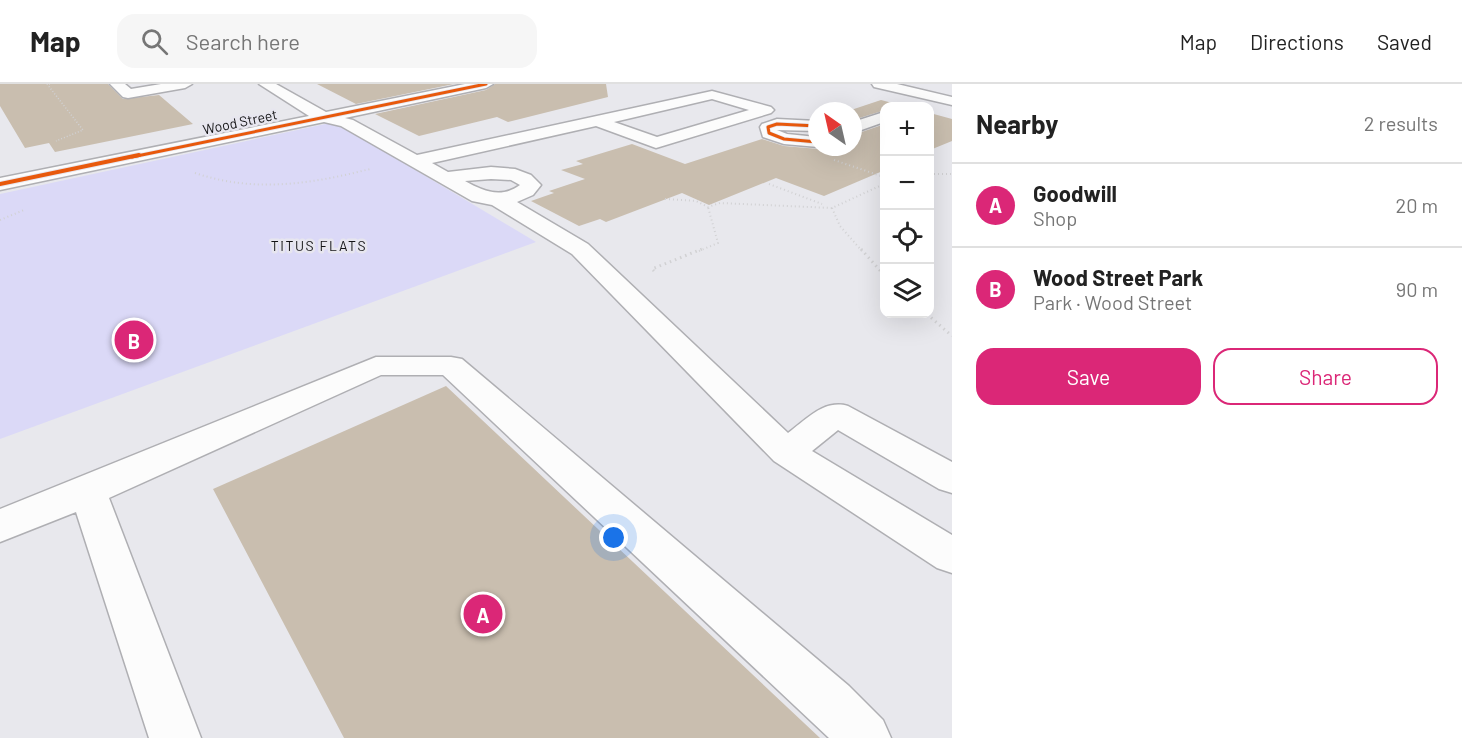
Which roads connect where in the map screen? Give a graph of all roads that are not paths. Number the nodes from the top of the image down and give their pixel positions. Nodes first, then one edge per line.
1 (185, 84) edge
2 (266, 84) edge
3 (486, 84) edge
4 (879, 84) edge
5 (122, 89) edge
6 (948, 98) edge
7 (932, 102) edge
8 (140, 106) dead end
9 (749, 116) junction
10 (323, 117) junction
11 (880, 119) edge
12 (597, 121) junction
13 (777, 124) junction
14 (862, 125) edge
15 (808, 126) edge
16 (808, 141) edge
17 (415, 161) junction
18 (446, 178) junction
19 (0, 184) edge
20 (500, 201) junction
21 (787, 452) junction
22 (952, 479) edge
23 (88, 491) junction
24 (0, 526) edge
25 (952, 556) edge
26 (175, 738) edge
27 (865, 738) edge

1 - 5 street
2 - 10 street
3 - 10 street, Wood Street
4 - 6 street
5 - 8 street
6 - 7 street
9 - 12 street
9 - 12 street
9 - 13 street
10 - 17 street
10 - 19 street, Wood Street
11 - 14 street
12 - 17 street
13 - 15 street
13 - 16 street
17 - 18 street
18 - 20 street
18 - 20 street
20 - 21 street
21 - 22 street
21 - 25 street
23 - 24 street
23 - 26 street
23 - 27 street

